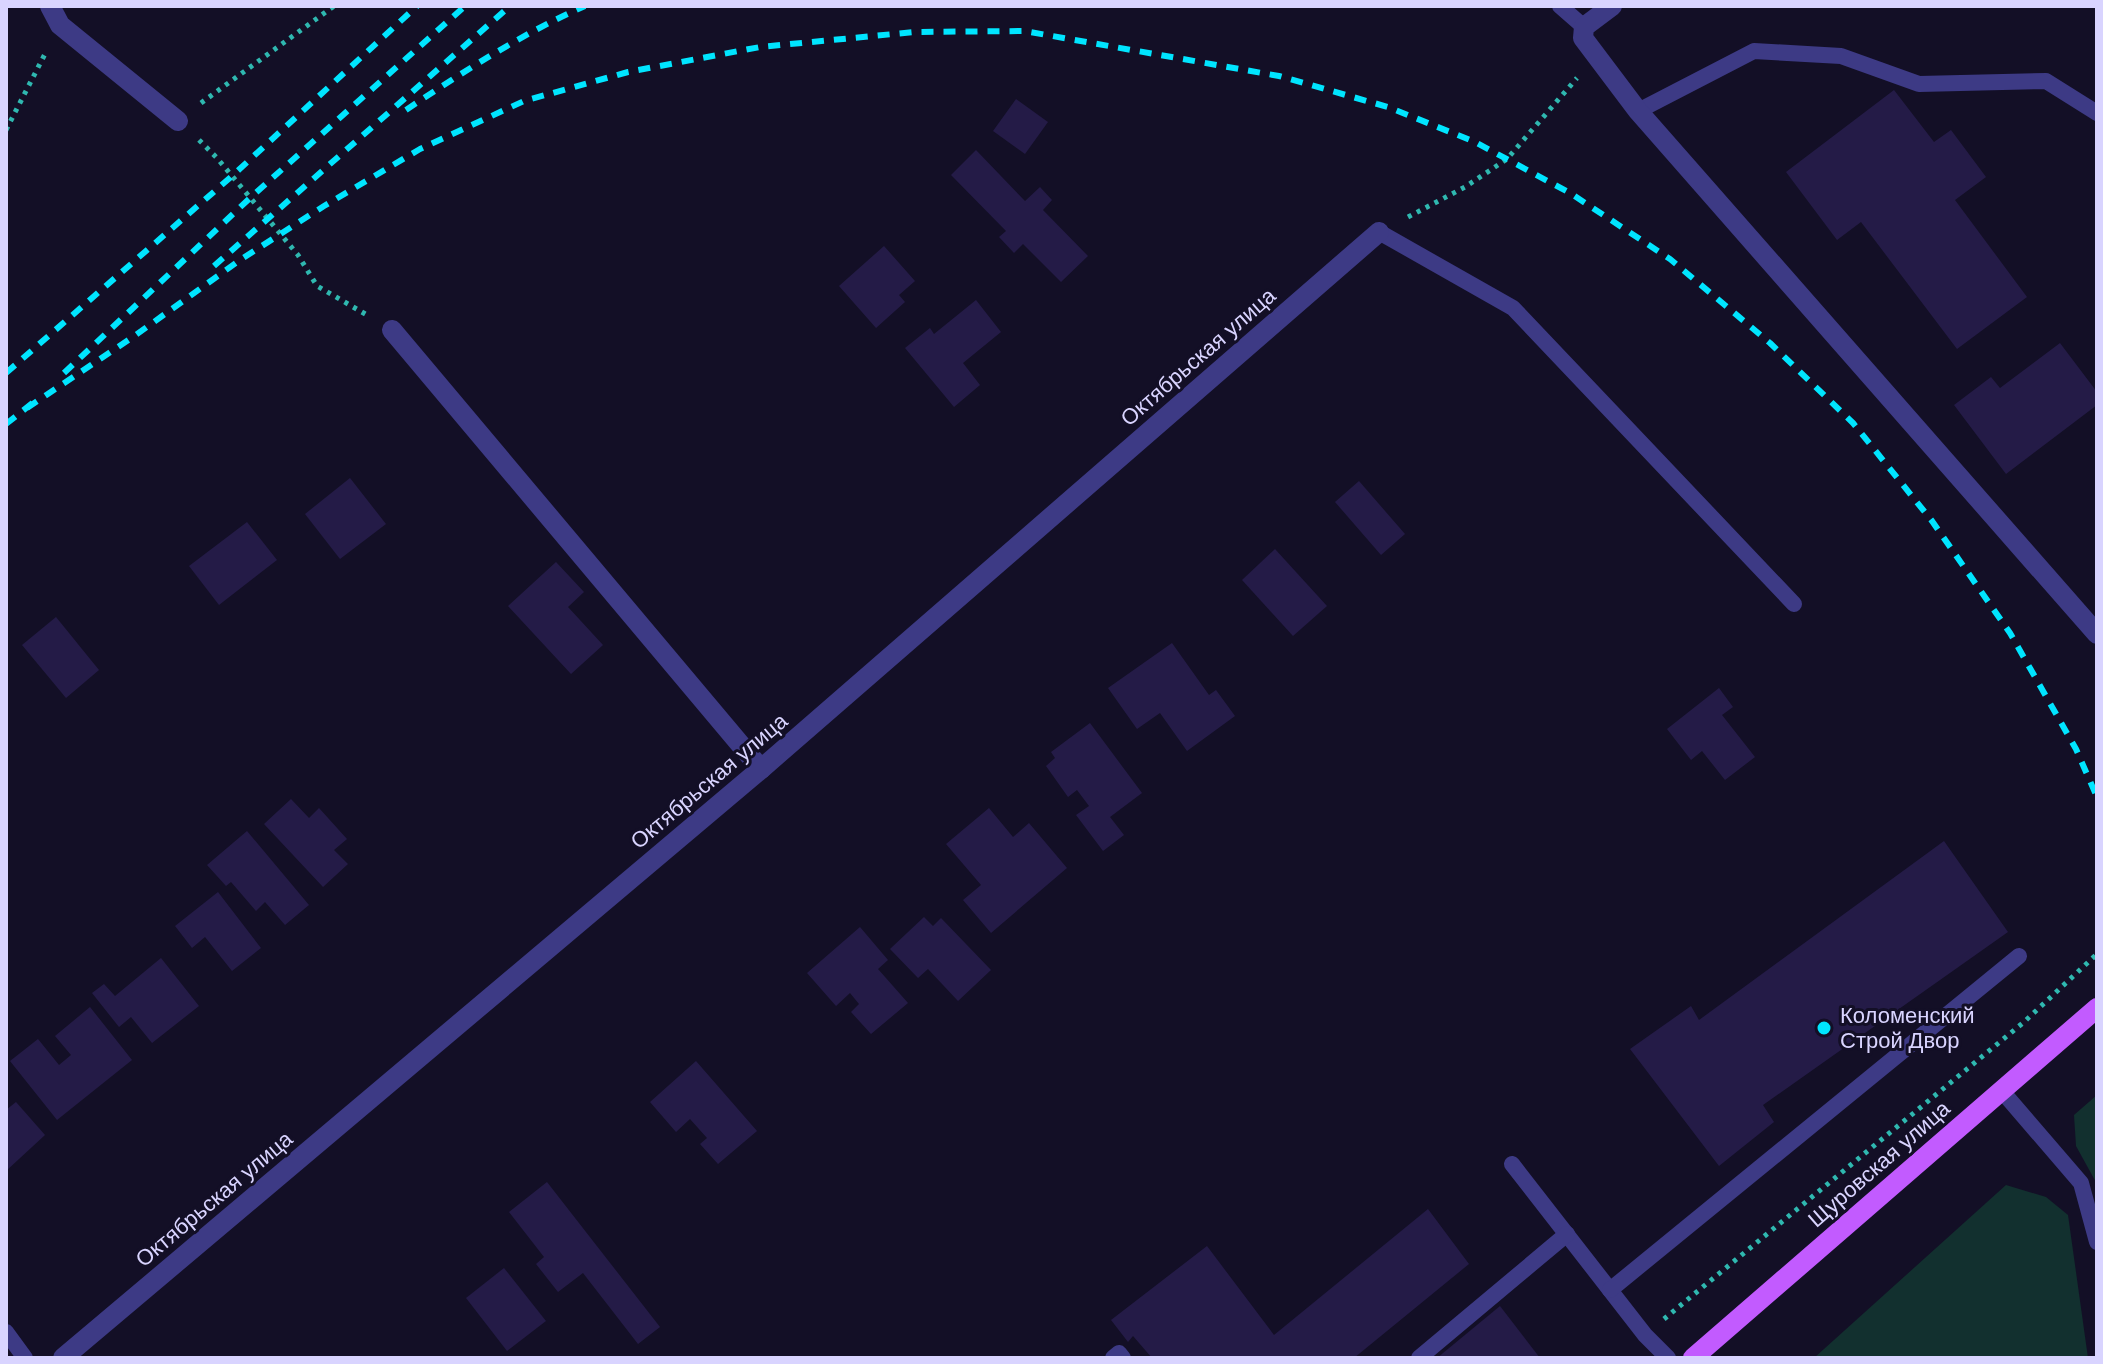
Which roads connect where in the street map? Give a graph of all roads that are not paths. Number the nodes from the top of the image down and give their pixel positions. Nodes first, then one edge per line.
1 (50, 6) edge
2 (1560, 6) edge
3 (1612, 6) edge
4 (1584, 27) junction
5 (1638, 111) junction
6 (2097, 113) edge
7 (178, 121) road end
8 (1379, 232) joint
9 (392, 330) road end
10 (1794, 604) dead end
11 (2097, 634) edge
12 (761, 769) junction
13 (2019, 956) dead end
14 (2097, 1008) edge
15 (2001, 1090) junction
16 (1512, 1164) dead end
17 (1567, 1234) junction
18 (2097, 1242) edge
19 (1610, 1290) junction
20 (6, 1332) edge
21 (25, 1358) edge
22 (63, 1358) edge
23 (1113, 1358) edge
24 (1123, 1358) edge
25 (1419, 1358) edge
26 (1668, 1358) edge
27 (1693, 1358) edge

1 - 7 street
2 - 4 lane
3 - 4 street
4 - 5 street
5 - 6 lane
5 - 11 street
8 - 10 lane
8 - 12 street, Октябрьская улица
9 - 12 street
12 - 22 street, Октябрьская улица
13 - 19 lane
14 - 15 main road, Щуровская улица
15 - 18 lane
15 - 27 main road, Щуровская улица
16 - 17 lane
17 - 19 lane
17 - 25 lane
19 - 26 lane
20 - 21 lane
23 - 24 lane

